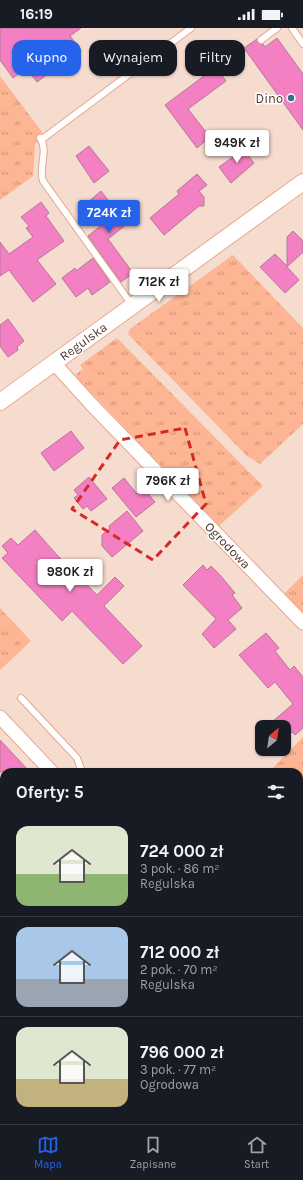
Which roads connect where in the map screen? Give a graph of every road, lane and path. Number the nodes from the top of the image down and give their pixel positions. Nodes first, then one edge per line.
1 (191, 28) edge
2 (277, 28) edge
3 (292, 28) edge
4 (260, 40) dead end
5 (303, 44) edge
6 (303, 182) edge
7 (132, 305) junction
8 (54, 362) junction
9 (0, 402) edge
10 (303, 623) edge
11 (21, 698) dead end
12 (0, 717) edge
13 (48, 768) edge
14 (81, 768) edge

1 - 7 lane
2 - 4 lane
3 - 5 lane
6 - 7 street, Regulska
7 - 8 street, Regulska
8 - 9 street, Regulska
8 - 10 street, Ogrodowa
11 - 14 lane
12 - 13 street

